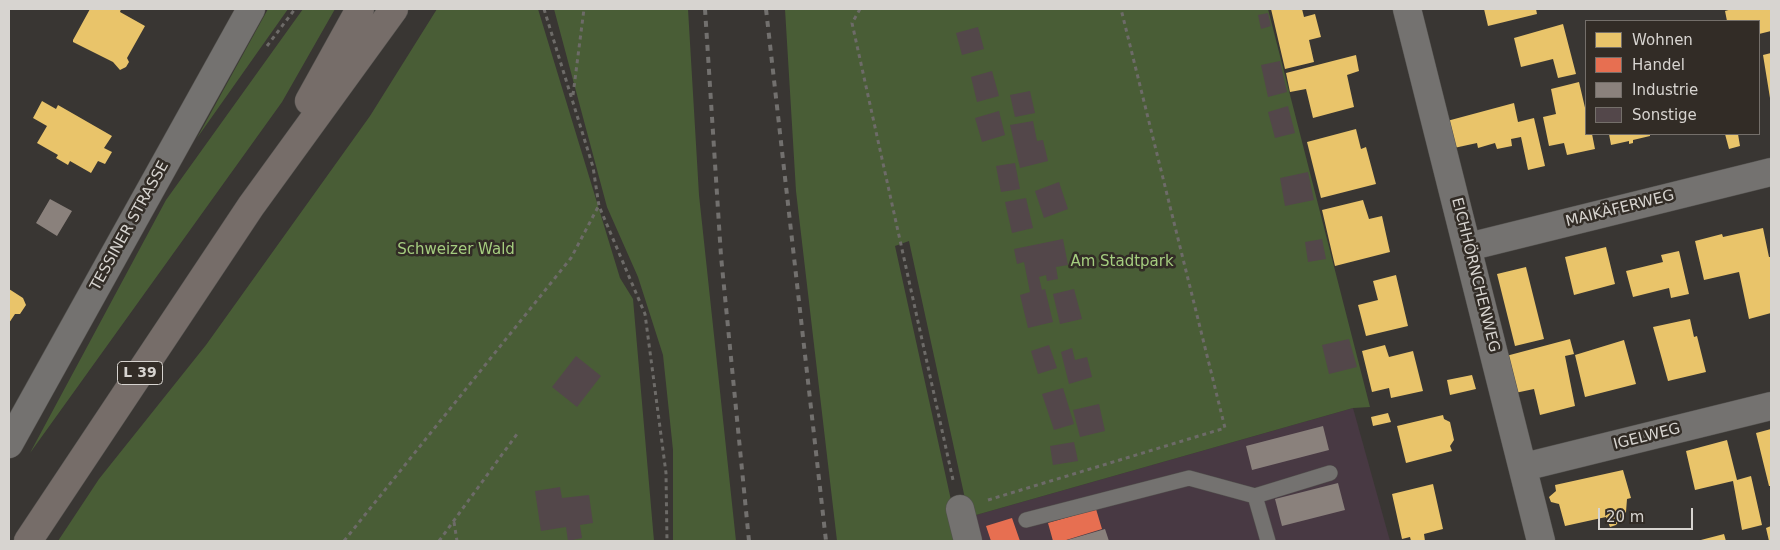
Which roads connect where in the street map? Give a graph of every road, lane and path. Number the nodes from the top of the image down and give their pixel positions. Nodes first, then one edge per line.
1 (251, 9) edge
2 (360, 9) edge
3 (394, 9) edge
4 (544, 9) edge
5 (584, 9) edge
6 (860, 9) edge
7 (1121, 9) edge
8 (1407, 9) edge
9 (573, 98) junction
10 (1771, 172) edge
11 (252, 206) junction
12 (599, 206) junction
13 (1468, 247) junction
14 (1771, 406) edge
15 (517, 434) dead end
16 (9, 444) edge
17 (1524, 467) junction
18 (1330, 474) dead end
19 (1255, 496) junction
20 (960, 509) junction
21 (1026, 520) dead end
22 (454, 522) junction
23 (28, 541) edge
24 (344, 541) edge
25 (439, 541) edge
26 (457, 541) edge
27 (667, 541) edge
28 (968, 541) edge
29 (1268, 541) edge
30 (1541, 541) edge

1 - 16 street, TESSINER STRASSE
2 - 11 main road, L 39
3 - 11 main road, L 39
4 - 9 path
5 - 9 path
6 - 20 path
7 - 20 path
8 - 13 street, EICHHÖRNCHENWEG
9 - 12 path
10 - 13 street, MAIKÄFERWEG
11 - 23 main road, L 39
12 - 24 path
12 - 27 path
13 - 17 street, EICHHÖRNCHENWEG
14 - 17 street, IGELWEG
15 - 22 path
17 - 30 street, EICHHÖRNCHENWEG
18 - 19 lane
19 - 21 lane
19 - 29 lane
20 - 28 street
22 - 25 path
22 - 26 path

